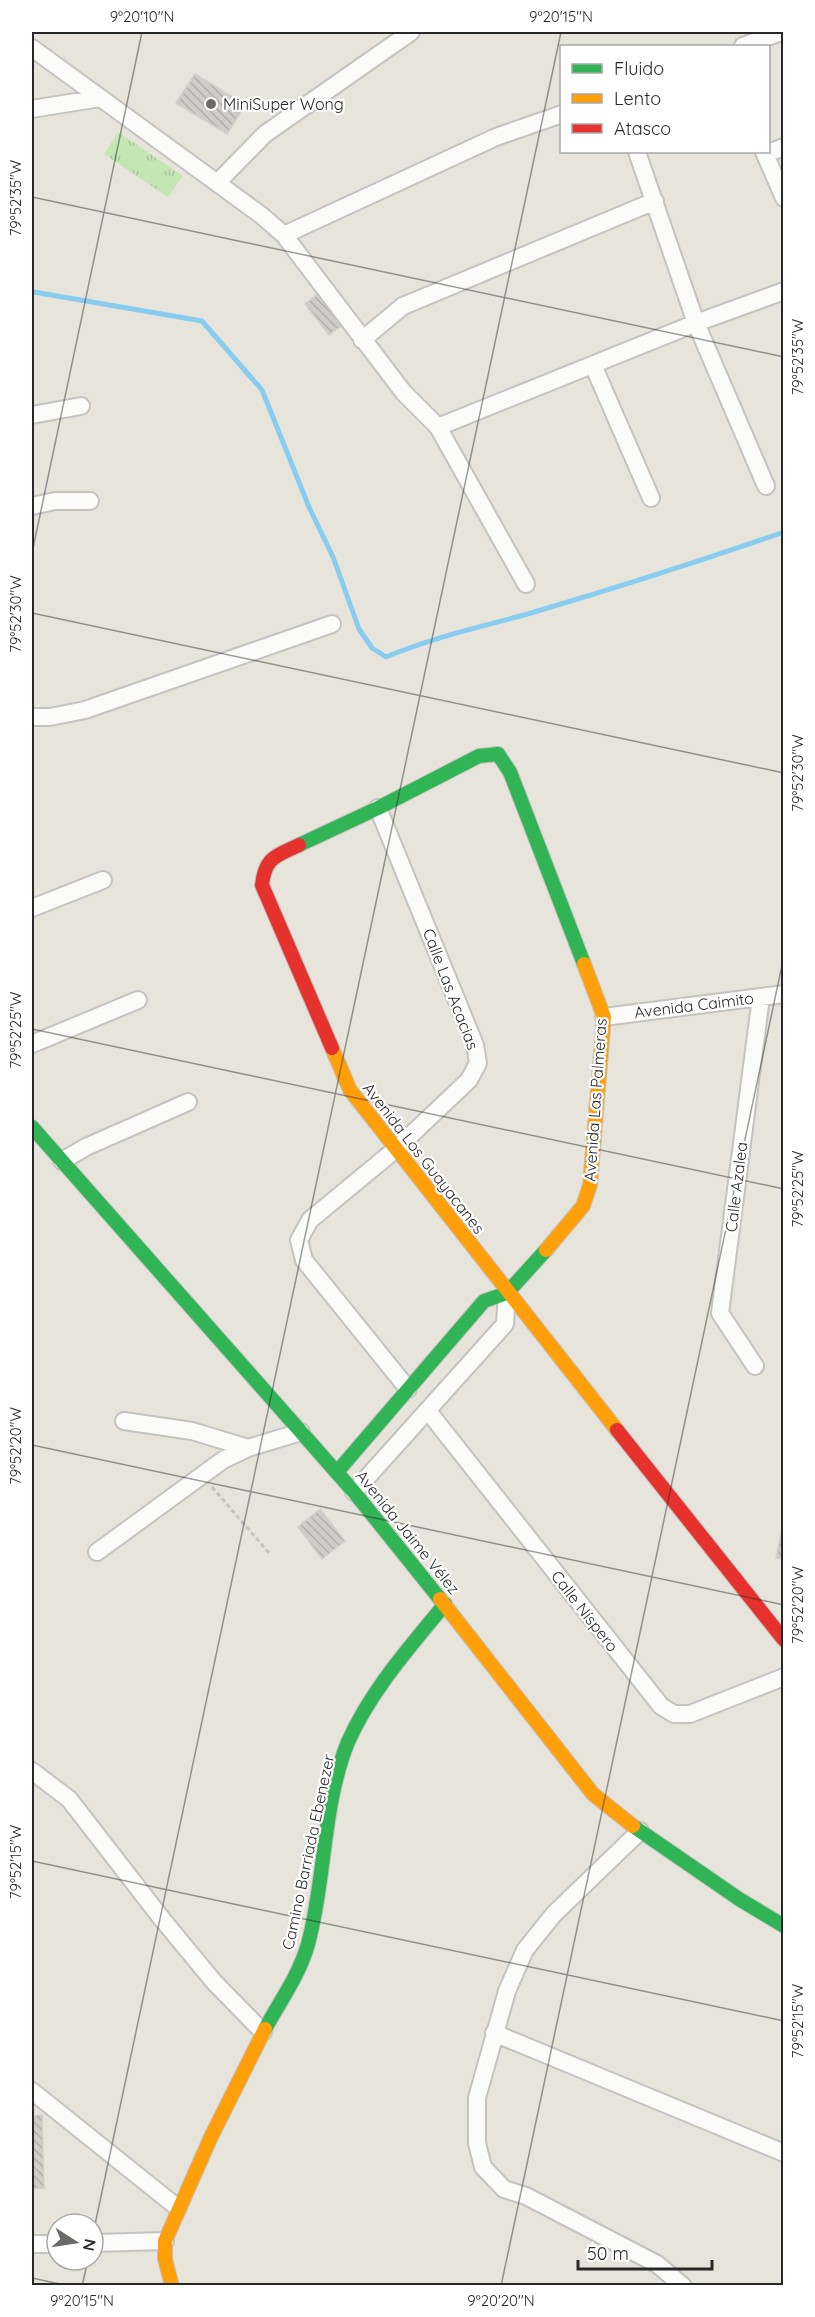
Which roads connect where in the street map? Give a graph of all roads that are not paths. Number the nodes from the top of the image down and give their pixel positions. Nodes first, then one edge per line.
1 (411, 32) edge
2 (781, 32) edge
3 (747, 45) edge
4 (32, 48) edge
5 (100, 98) junction
6 (32, 109) edge
7 (560, 114) edge
8 (637, 153) edge
9 (765, 153) edge
10 (217, 183) junction
11 (783, 198) edge
12 (655, 201) junction
13 (284, 235) junction
14 (783, 291) edge
15 (696, 323) junction
16 (362, 340) junction
17 (593, 365) junction
18 (81, 406) dead end
19 (32, 415) edge
20 (438, 427) junction
21 (766, 486) dead end
22 (651, 498) dead end
23 (90, 501) dead end
24 (32, 506) edge
25 (526, 584) dead end
26 (332, 624) dead end
27 (32, 717) edge
28 (498, 754) joint
29 (378, 808) junction
30 (103, 880) dead end
31 (32, 908) edge
32 (783, 994) edge
33 (761, 997) junction
34 (138, 1000) dead end
35 (604, 1017) junction
36 (32, 1044) edge
37 (188, 1102) dead end
38 (32, 1127) edge
39 (396, 1149) junction
40 (62, 1161) junction
41 (507, 1293) junction
42 (755, 1366) dead end
43 (408, 1389) junction
44 (428, 1411) junction
45 (124, 1421) dead end
46 (301, 1432) junction
47 (248, 1448) junction
48 (337, 1472) junction
49 (354, 1492) junction
50 (96, 1552) dead end
51 (445, 1604) junction
52 (783, 1640) edge
53 (783, 1677) edge
54 (32, 1772) edge
55 (640, 1831) junction
56 (783, 1926) edge
57 (263, 2032) junction
58 (494, 2033) junction
59 (32, 2091) edge
60 (783, 2153) edge
61 (178, 2208) junction
62 (165, 2241) junction
63 (105, 2243) edge
64 (172, 2286) edge
65 (683, 2286) edge

1 - 10 street
2 - 3 street
4 - 5 street
5 - 6 street
5 - 10 street
7 - 13 street
8 - 12 street
9 - 11 street
10 - 13 street
12 - 15 street
12 - 16 street
13 - 16 street
14 - 15 street
15 - 17 street
15 - 21 street
16 - 20 street
17 - 20 street
17 - 22 street
18 - 19 street
20 - 25 street
23 - 24 street
26 - 27 street
28 - 29 street, Avenida Los Guayacanes
28 - 35 street, Avenida Las Palmeras
29 - 39 street, Calle Las Acacias
29 - 39 street, Avenida Los Guayacanes
30 - 31 street
32 - 33 street, Avenida Caimito
33 - 35 street, Avenida Caimito
33 - 42 street, Calle Azalea
34 - 36 street
35 - 41 street, Avenida Las Palmeras
37 - 40 street
38 - 40 street, Avenida Jaime Vélez
39 - 41 street, Avenida Los Guayacanes
39 - 43 street, Calle Las Acacias
40 - 46 street, Avenida Jaime Vélez
41 - 43 street, Avenida Las Palmeras
41 - 44 street
41 - 52 street, Avenida Los Guayacanes
43 - 48 street, Avenida Las Palmeras
44 - 49 street
44 - 53 street, Calle Níspero
45 - 47 street
46 - 47 street
46 - 48 street, Avenida Jaime Vélez
47 - 50 street
48 - 49 street, Avenida Jaime Vélez
49 - 51 street, Avenida Jaime Vélez
51 - 55 street, Avenida Jaime Vélez
51 - 57 street, Camino Barriada Ebenezer
54 - 57 street
55 - 56 street, Avenida Jaime Vélez
55 - 58 street
57 - 61 street, Camino Barriada Ebenezer
58 - 60 street
58 - 65 street
59 - 61 street
61 - 62 street, Camino Barriada Ebenezer
62 - 63 street
62 - 64 street, Camino Barriada Ebenezer

